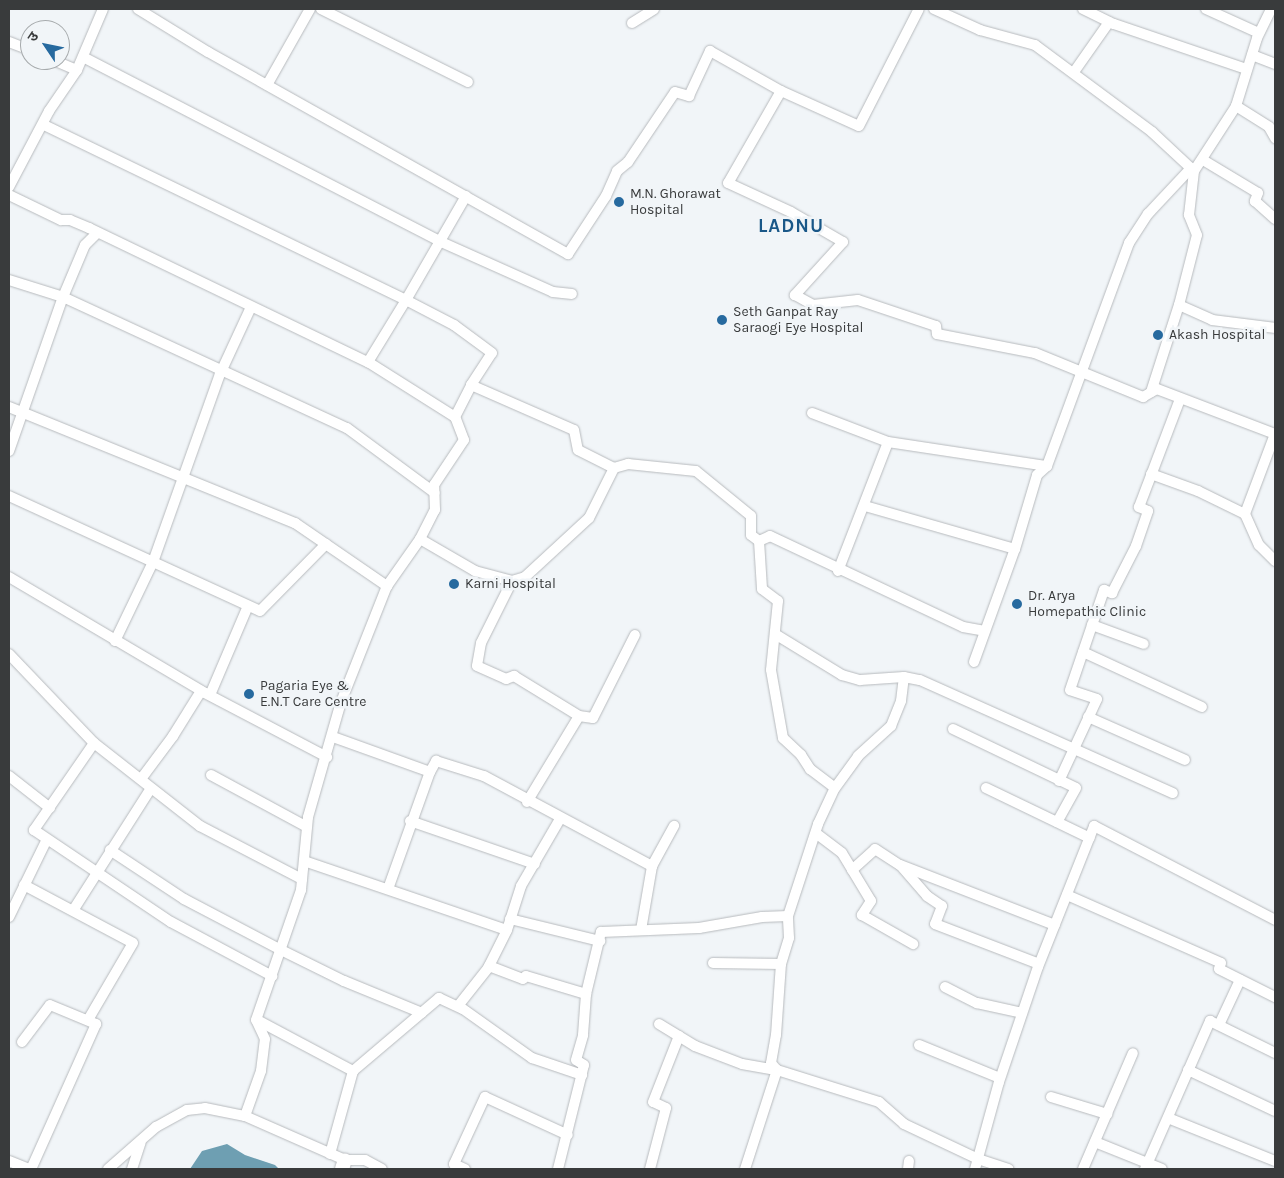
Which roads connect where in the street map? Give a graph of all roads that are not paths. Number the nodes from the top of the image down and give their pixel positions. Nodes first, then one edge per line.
1 (103, 9) edge
2 (138, 9) edge
3 (310, 9) edge
4 (320, 9) edge
5 (654, 9) edge
6 (919, 9) edge
7 (934, 9) edge
8 (1083, 9) edge
9 (1206, 9) edge
10 (1271, 9) edge
11 (1109, 22) junction
12 (632, 24) dead end
13 (1259, 33) junction
14 (1252, 55) junction
15 (83, 57) junction
16 (1275, 64) edge
17 (70, 67) edge
18 (1246, 69) junction
19 (77, 70) junction
20 (1074, 72) junction
21 (468, 82) dead end
22 (267, 85) junction
23 (781, 91) junction
24 (1236, 106) junction
25 (44, 125) junction
26 (1275, 138) edge
27 (1203, 160) junction
28 (1193, 169) junction
29 (9, 187) edge
30 (9, 195) edge
31 (466, 196) junction
32 (1275, 219) edge
33 (96, 234) junction
34 (439, 241) junction
35 (9, 280) edge
36 (572, 294) dead end
37 (63, 297) junction
38 (406, 300) junction
39 (1179, 305) junction
40 (251, 307) junction
41 (1275, 328) edge
42 (368, 362) junction
43 (222, 371) junction
44 (1083, 373) junction
45 (471, 385) junction
46 (1151, 392) junction
47 (1180, 399) junction
48 (9, 407) edge
49 (812, 413) dead end
50 (24, 414) junction
51 (455, 417) junction
52 (1275, 434) edge
53 (888, 442) junction
54 (9, 451) edge
55 (1047, 466) junction
56 (614, 468) junction
57 (1151, 474) junction
58 (186, 479) junction
59 (435, 493) junction
60 (9, 496) edge
61 (865, 506) junction
62 (1245, 514) junction
63 (420, 540) junction
64 (759, 541) junction
65 (326, 544) junction
66 (1015, 549) junction
67 (1275, 561) edge
68 (153, 562) junction
69 (838, 571) junction
70 (9, 577) edge
71 (512, 581) junction
72 (387, 586) junction
73 (248, 606) junction
74 (1092, 625) junction
75 (985, 632) junction
76 (775, 634) junction
77 (635, 635) dead end
78 (115, 641) junction
79 (1144, 644) dead end
80 (1083, 652) junction
81 (9, 654) edge
82 (974, 662) dead end
83 (904, 677) junction
84 (206, 693) junction
85 (1202, 707) dead end
86 (579, 716) junction
87 (1088, 717) junction
88 (953, 729) dead end
89 (332, 737) junction
90 (94, 743) junction
91 (1074, 748) junction
92 (328, 757) junction
93 (1185, 760) dead end
94 (430, 772) junction
95 (211, 775) dead end
96 (9, 776) edge
97 (140, 779) junction
98 (1059, 781) junction
99 (151, 788) junction
100 (835, 788) junction
101 (986, 788) dead end
102 (1173, 793) dead end
103 (527, 802) junction
104 (50, 808) junction
105 (560, 819) junction
106 (410, 821) junction
107 (1057, 822) junction
108 (674, 826) dead end
109 (307, 827) junction
110 (817, 834) junction
111 (1090, 838) junction
112 (46, 840) junction
113 (110, 850) junction
114 (304, 861) junction
115 (535, 864) junction
116 (900, 865) junction
117 (652, 866) junction
118 (852, 870) junction
119 (97, 874) junction
120 (302, 879) junction
121 (24, 885) junction
122 (388, 889) junction
123 (1067, 895) junction
124 (74, 909) junction
125 (10, 912) edge
126 (788, 916) junction
127 (510, 919) junction
128 (1275, 920) edge
129 (1055, 925) junction
130 (507, 930) junction
131 (641, 930) junction
132 (600, 941) junction
133 (913, 944) dead end
134 (281, 950) junction
135 (713, 963) dead end
136 (781, 964) junction
137 (1039, 964) junction
138 (489, 966) junction
139 (272, 976) junction
140 (1240, 980) junction
141 (945, 987) dead end
142 (586, 994) junction
143 (1275, 997) edge
144 (458, 1006) junction
145 (422, 1013) junction
146 (1022, 1013) junction
147 (88, 1020) junction
148 (256, 1020) junction
149 (659, 1024) dead end
150 (1219, 1026) junction
151 (679, 1036) junction
152 (22, 1042) dead end
153 (919, 1045) dead end
154 (1275, 1052) edge
155 (1133, 1053) dead end
156 (777, 1070) junction
157 (1188, 1070) junction
158 (353, 1071) junction
159 (582, 1075) junction
160 (1000, 1078) junction
161 (1051, 1097) dead end
162 (1275, 1111) edge
163 (1107, 1114) junction
164 (245, 1116) junction
165 (1168, 1118) junction
166 (568, 1136) junction
167 (142, 1140) junction
168 (1095, 1142) junction
169 (330, 1154) junction
170 (9, 1161) edge
171 (1275, 1161) edge
172 (976, 1164) edge
173 (344, 1165) edge
174 (1146, 1166) edge
175 (25, 1169) edge
176 (108, 1169) edge
177 (132, 1169) edge
178 (382, 1169) edge
179 (465, 1169) edge
180 (558, 1169) edge
181 (650, 1169) edge
182 (746, 1169) edge
183 (1008, 1169) edge
184 (1083, 1169) edge
185 (1162, 1169) edge

1 - 15 street
2 - 22 street
3 - 22 street
4 - 21 street
5 - 12 street
6 - 23 street
7 - 20 street
8 - 11 street
9 - 13 street
10 - 13 street
11 - 18 street
11 - 20 street
13 - 14 street
14 - 16 street
14 - 18 street
15 - 19 street
15 - 34 street
17 - 19 street
18 - 24 street
19 - 25 street
20 - 28 street
22 - 31 street
23 - 31 street
23 - 44 street
24 - 26 street
24 - 27 street
25 - 29 street
25 - 38 street
27 - 28 street
27 - 32 street
28 - 39 street
28 - 44 street
30 - 33 street
31 - 34 street
33 - 37 street
33 - 40 street
34 - 36 street
34 - 38 street
35 - 37 street
37 - 43 street
37 - 50 street
38 - 42 street
38 - 45 street
39 - 41 street
39 - 46 street
40 - 42 street
40 - 43 street
42 - 51 street
43 - 58 street
43 - 59 street
44 - 46 street
44 - 55 street
45 - 51 street
45 - 56 street
46 - 47 street
47 - 52 street
47 - 57 street
48 - 50 street
49 - 53 street
50 - 54 street
50 - 58 street
51 - 59 street
52 - 62 street
53 - 55 street
53 - 61 street
55 - 66 street
56 - 64 street
56 - 71 street
57 - 62 street
57 - 74 street
58 - 65 street
58 - 68 street
59 - 63 street
60 - 68 street
61 - 66 street
61 - 69 street
62 - 67 street
63 - 71 street
63 - 72 street
64 - 69 street
64 - 76 street
65 - 72 street
65 - 73 street
66 - 75 street
68 - 73 street
68 - 78 street
69 - 75 street
70 - 78 street
71 - 86 street
72 - 89 street
73 - 84 street
74 - 79 street
74 - 80 street
75 - 82 street
76 - 83 street
76 - 100 street
77 - 86 street
78 - 84 street
80 - 85 street
80 - 87 street
81 - 90 street
83 - 91 street
83 - 100 street
84 - 92 street
84 - 97 street
86 - 103 street
87 - 91 street
87 - 93 street
88 - 98 street
89 - 92 street
89 - 94 street
90 - 97 street
90 - 104 street
91 - 98 street
91 - 102 street
92 - 109 street
94 - 103 street
94 - 106 street
95 - 109 street
96 - 104 street
97 - 99 street
98 - 107 street
99 - 113 street
99 - 120 street
100 - 110 street
101 - 107 street
103 - 105 street
104 - 112 street
105 - 115 street
105 - 117 street
106 - 115 street
106 - 122 street
107 - 111 street
108 - 117 street
109 - 114 street
110 - 118 street
110 - 126 street
111 - 123 street
111 - 128 street
112 - 119 street
112 - 121 street
113 - 119 street
113 - 134 street
114 - 120 street
114 - 122 street
115 - 127 street
116 - 118 street
116 - 129 street
116 - 137 street
117 - 131 street
118 - 133 street
119 - 124 street
119 - 139 street
120 - 134 street
121 - 124 street
121 - 125 street
122 - 130 street
123 - 129 street
123 - 140 street
124 - 147 street
126 - 131 street
126 - 136 street
127 - 130 street
127 - 132 street
129 - 137 street
130 - 138 street
131 - 132 street
132 - 142 street
134 - 139 street
134 - 145 street
135 - 136 street
136 - 156 street
137 - 146 street
138 - 142 street
138 - 144 street
139 - 148 street
140 - 143 street
140 - 150 street
141 - 146 street
142 - 159 street
144 - 145 street
144 - 159 street
145 - 158 street
146 - 160 street
147 - 152 street
147 - 175 street
148 - 158 street
148 - 164 street
149 - 151 street
150 - 154 street
150 - 157 street
151 - 156 street
151 - 181 street
153 - 160 street
155 - 163 street
156 - 172 street
156 - 182 street
157 - 162 street
157 - 165 street
158 - 169 street
159 - 166 street
160 - 172 street
161 - 163 street
163 - 168 street
164 - 167 street
164 - 169 street
165 - 171 street
165 - 174 street
166 - 179 street
166 - 180 street
167 - 176 street
167 - 177 street
168 - 174 street
168 - 184 street
169 - 173 street
170 - 175 street
172 - 183 street
173 - 178 street
174 - 185 street

